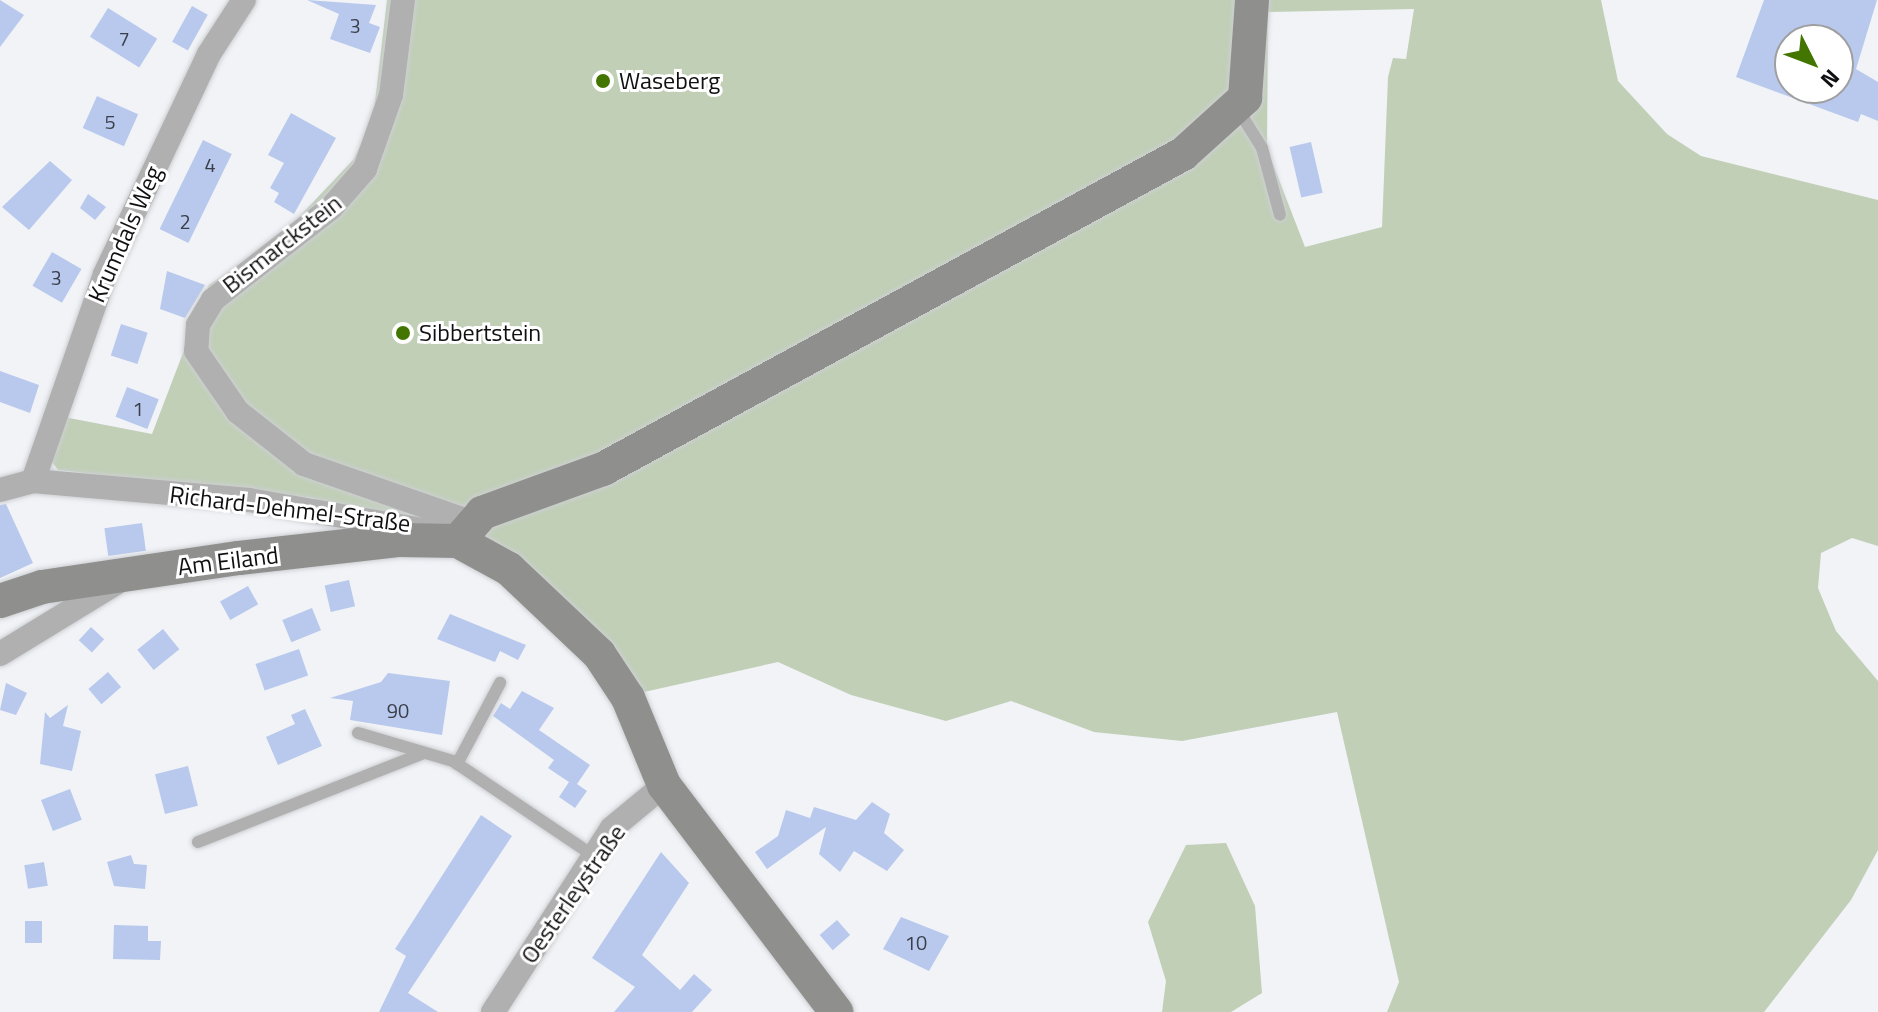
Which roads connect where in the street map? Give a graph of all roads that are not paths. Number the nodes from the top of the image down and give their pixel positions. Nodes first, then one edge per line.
1 (244, 0) edge
2 (403, 0) edge
3 (1252, 0) edge
4 (1239, 111) junction
5 (1280, 215) dead end
6 (33, 481) junction
7 (1, 488) edge
8 (464, 532) junction
9 (134, 573) junction
10 (0, 601) edge
11 (0, 654) edge
12 (500, 683) dead end
13 (358, 733) dead end
14 (424, 753) junction
15 (457, 764) junction
16 (664, 785) junction
17 (198, 842) dead end
18 (594, 856) junction
19 (493, 1012) edge
20 (836, 1012) edge

1 - 6 street, Krumdals Weg
2 - 8 street, Bismarckstein
3 - 4 street
4 - 5 lane
4 - 8 street
6 - 7 street, Richard-Dehmel-Straße
6 - 8 street, Richard-Dehmel-Straße
8 - 9 street, Am Eiland
8 - 16 street, Richard-Dehmel-Straße
9 - 10 street, Am Eiland
9 - 11 street
12 - 15 lane
13 - 14 lane
14 - 15 lane
14 - 17 lane
15 - 18 lane
16 - 18 street, Oesterleystraße
16 - 20 street, Richard-Dehmel-Straße
18 - 19 street, Oesterleystraße

